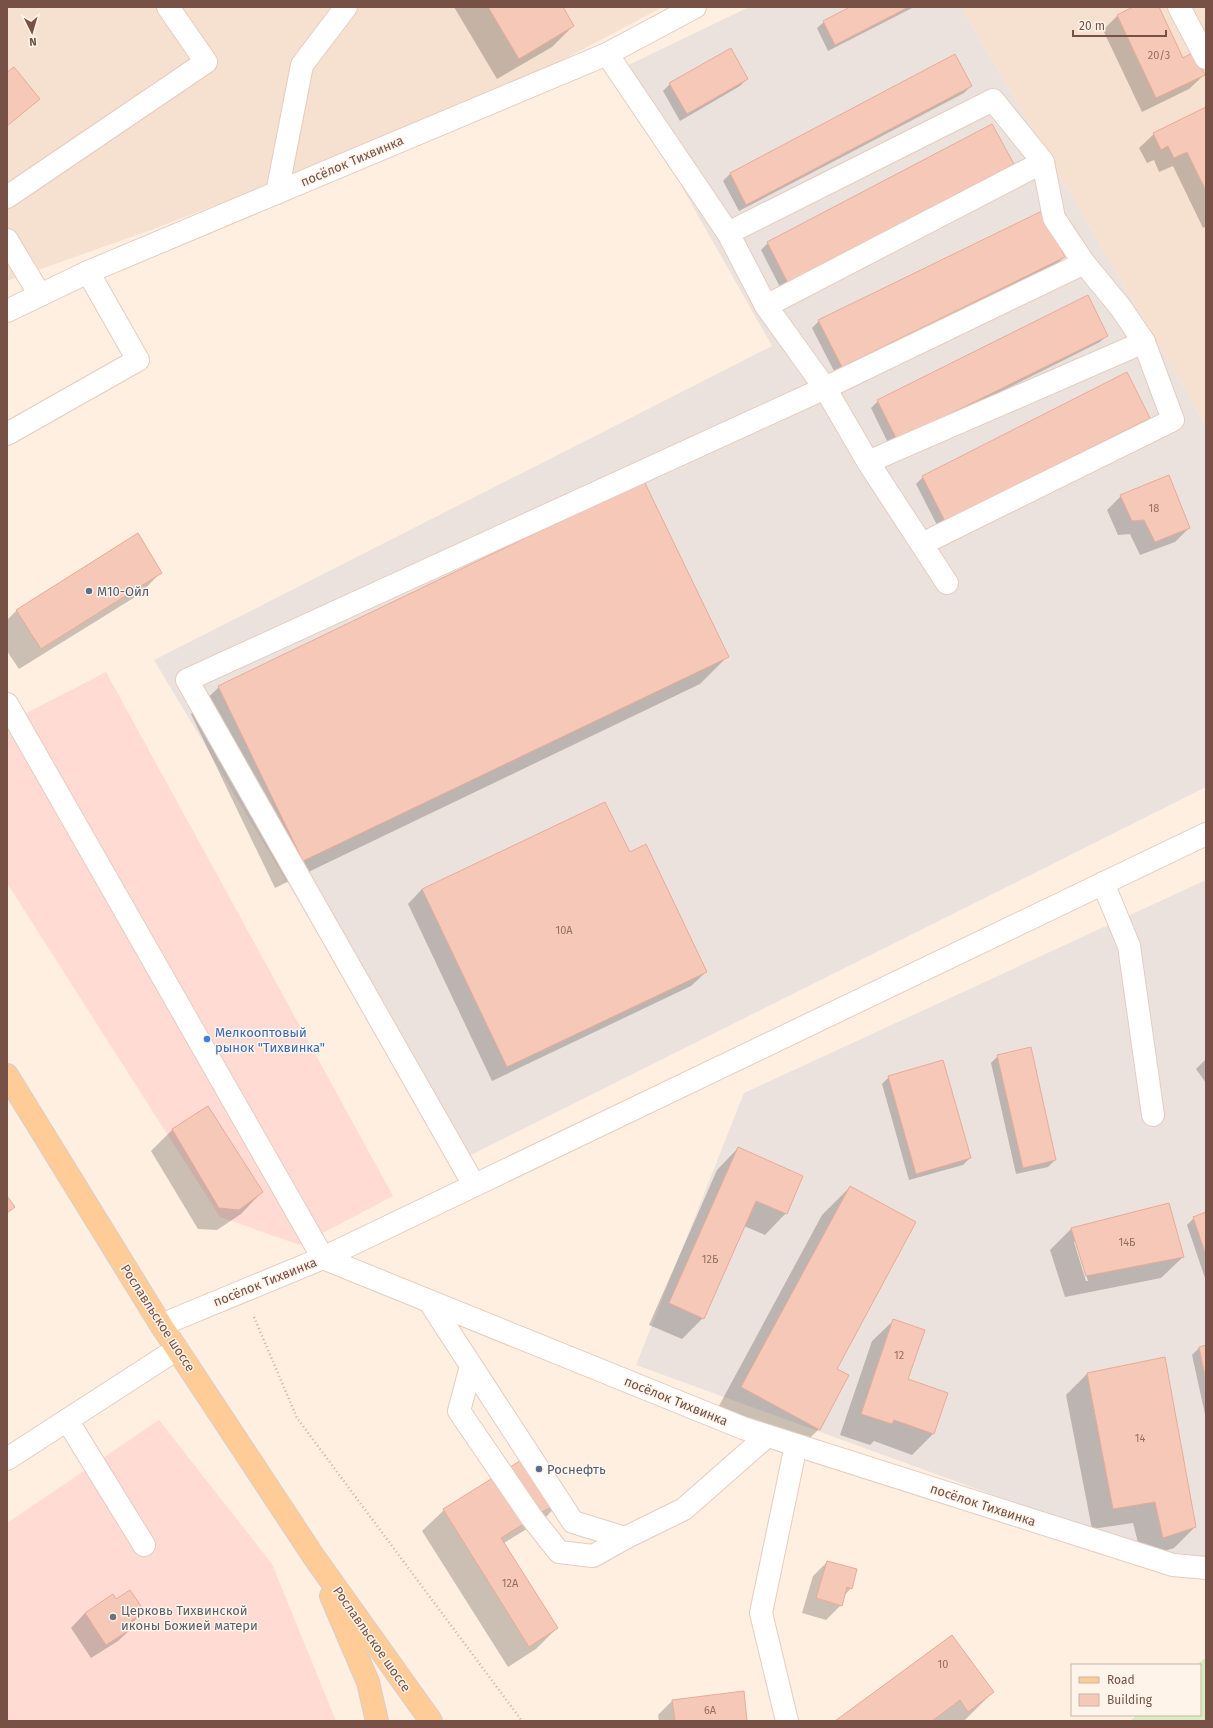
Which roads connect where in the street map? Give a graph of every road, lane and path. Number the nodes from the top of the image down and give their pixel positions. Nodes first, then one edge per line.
1 (168, 7) edge
2 (346, 7) edge
3 (695, 7) edge
4 (1179, 7) edge
5 (607, 54) junction
6 (1206, 58) edge
7 (1043, 162) junction
8 (277, 193) junction
9 (7, 198) edge
10 (728, 233) junction
11 (7, 240) edge
12 (1084, 262) junction
13 (88, 272) junction
14 (40, 295) junction
15 (766, 306) junction
16 (7, 311) edge
17 (1144, 342) junction
18 (825, 388) junction
19 (7, 434) edge
20 (868, 462) junction
21 (922, 544) junction
22 (947, 583) dead end
23 (7, 704) edge
24 (1206, 834) edge
25 (1103, 883) junction
26 (7, 1075) edge
27 (1153, 1115) dead end
28 (474, 1185) junction
29 (323, 1258) junction
30 (243, 1291) junction
31 (430, 1301) junction
32 (161, 1325) junction
33 (177, 1349) junction
34 (471, 1366) junction
35 (67, 1420) junction
36 (767, 1436) junction
37 (796, 1445) junction
38 (7, 1459) edge
39 (625, 1538) junction
40 (144, 1545) dead end
41 (314, 1557) junction
42 (1206, 1568) edge
43 (377, 1721) edge
44 (431, 1721) edge
45 (522, 1721) edge
46 (787, 1721) edge

1 - 9 street
2 - 8 street
3 - 5 street, посёлок Тихвинка
4 - 6 street
5 - 8 street, посёлок Тихвинка
5 - 10 street
7 - 10 street
7 - 12 street
7 - 15 street
8 - 13 street, посёлок Тихвинка
10 - 15 street
11 - 14 street
12 - 17 street
12 - 18 street
13 - 14 street, посёлок Тихвинка
13 - 19 street
14 - 16 street, посёлок Тихвинка
15 - 18 street
17 - 20 street
17 - 21 street
18 - 20 street
18 - 28 street
20 - 21 street
21 - 22 street
23 - 29 street
24 - 25 street
25 - 27 street
25 - 28 street
26 - 32 main road, Рославльское шоссе
28 - 29 street
29 - 30 street, посёлок Тихвинка
29 - 31 street, посёлок Тихвинка
30 - 32 street, посёлок Тихвинка
30 - 45 path
31 - 34 street
31 - 36 street, посёлок Тихвинка
32 - 33 main road, Рославльское шоссе
33 - 35 street
33 - 41 main road, Рославльское шоссе
34 - 39 street
34 - 39 street
35 - 38 street
35 - 40 street
36 - 37 street, посёлок Тихвинка
36 - 39 street
37 - 42 street, посёлок Тихвинка
37 - 46 street
41 - 43 main road, Рославльское шоссе
41 - 44 main road, Рославльское шоссе

